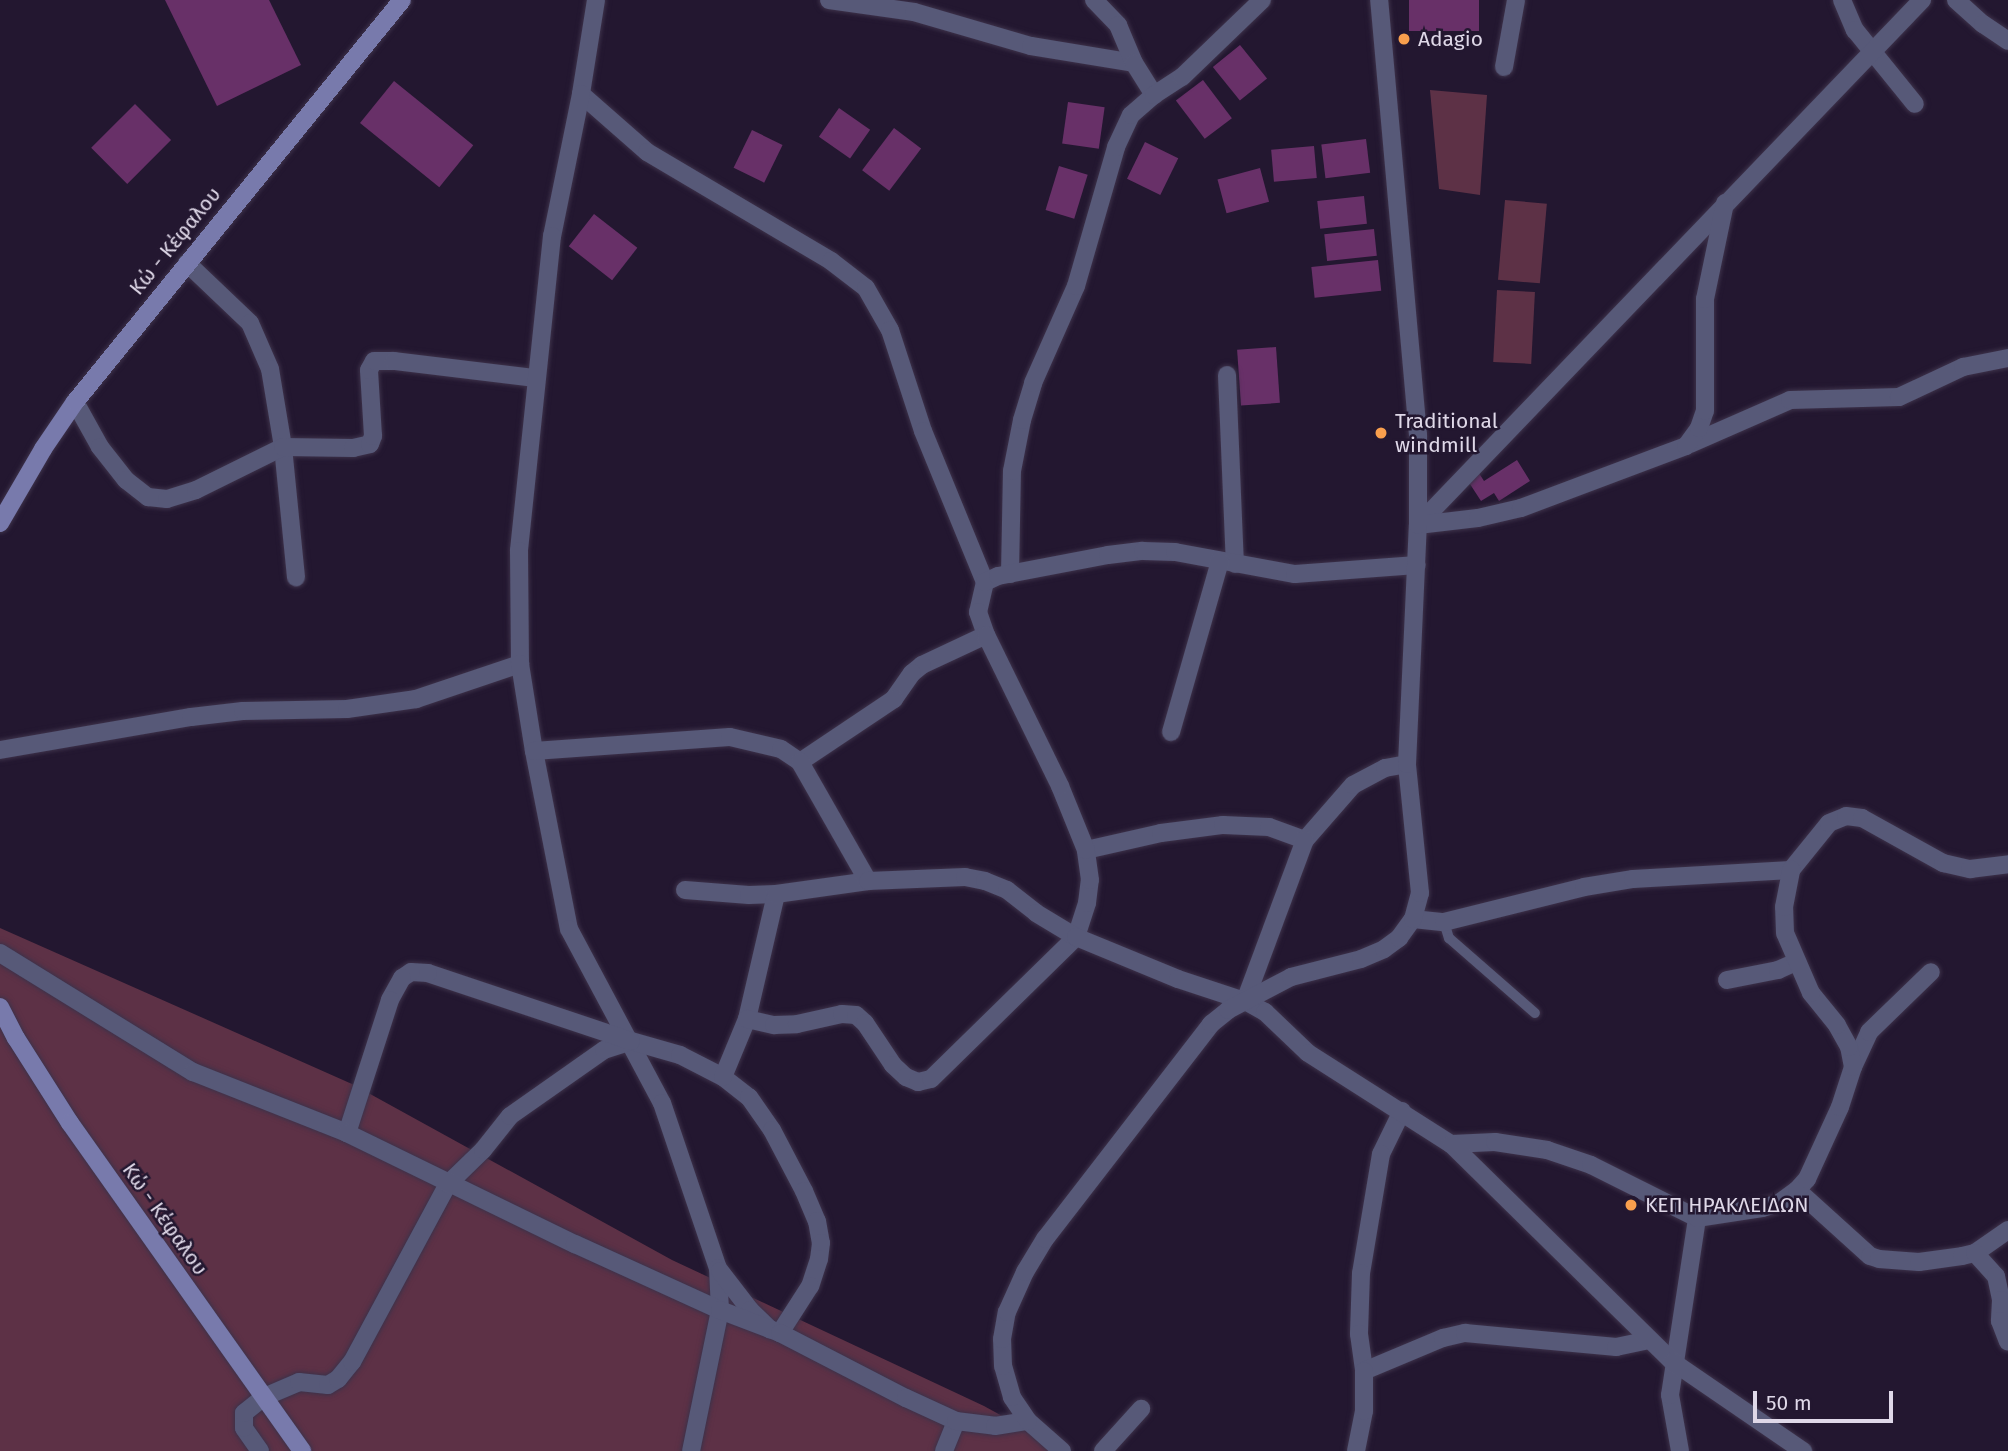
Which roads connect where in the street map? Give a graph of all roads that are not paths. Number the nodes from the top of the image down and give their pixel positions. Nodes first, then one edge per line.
1 (402, 0) edge
2 (596, 0) edge
3 (829, 0) edge
4 (1094, 0) edge
5 (1262, 0) edge
6 (1379, 0) edge
7 (1516, 0) edge
8 (1843, 0) edge
9 (1922, 0) edge
10 (1956, 0) edge
11 (2008, 41) edge
12 (1871, 52) junction
13 (1133, 63) junction
14 (1504, 67) dead end
15 (581, 94) junction
16 (1154, 94) junction
17 (1915, 104) dead end
18 (1725, 203) junction
19 (187, 263) junction
20 (2008, 358) edge
21 (1227, 375) dead end
22 (535, 377) junction
23 (75, 402) junction
24 (1686, 446) junction
25 (283, 447) junction
26 (0, 523) edge
27 (1419, 525) junction
28 (1228, 563) junction
29 (1417, 565) junction
30 (1010, 574) junction
31 (296, 577) dead end
32 (985, 583) junction
33 (986, 635) junction
34 (520, 664) junction
35 (1171, 732) dead end
36 (0, 750) edge
37 (534, 751) junction
38 (800, 762) junction
39 (1407, 764) junction
40 (1305, 840) junction
41 (1086, 850) junction
42 (2008, 864) edge
43 (1791, 870) junction
44 (868, 881) junction
45 (685, 890) dead end
46 (776, 894) junction
47 (1413, 919) junction
48 (1444, 922) junction
49 (1076, 937) junction
50 (0, 953) edge
51 (1796, 962) junction
52 (1931, 972) dead end
53 (1727, 980) dead end
54 (1245, 1001) junction
55 (0, 1007) edge
56 (1535, 1013) dead end
57 (747, 1019) junction
58 (631, 1041) junction
59 (1853, 1067) junction
60 (723, 1077) junction
61 (1402, 1111) junction
62 (347, 1133) junction
63 (1451, 1144) junction
64 (448, 1184) junction
65 (1797, 1190) junction
66 (1697, 1218) junction
67 (2008, 1230) edge
68 (1975, 1253) junction
69 (718, 1268) junction
70 (720, 1310) junction
71 (775, 1331) junction
72 (1649, 1340) junction
73 (2008, 1342) edge
74 (1673, 1362) junction
75 (1364, 1371) junction
76 (264, 1396) junction
77 (1141, 1409) dead end
78 (956, 1421) junction
79 (1028, 1422) junction
80 (260, 1451) edge
81 (302, 1451) edge
82 (691, 1451) edge
83 (944, 1451) edge
84 (1062, 1451) edge
85 (1103, 1451) edge
86 (1356, 1451) edge
87 (1680, 1451) edge
88 (1803, 1451) edge

1 - 19 main road, Κώ - Κέφαλου
2 - 15 street
3 - 13 street
4 - 13 street
5 - 16 street
6 - 27 street
7 - 14 street
8 - 12 street
9 - 12 street
10 - 11 street
12 - 17 street
12 - 18 street
13 - 16 street
15 - 22 street
15 - 32 street
16 - 30 street
18 - 24 street
18 - 27 street
19 - 23 main road, Κώ - Κέφαλου
19 - 25 street
20 - 24 street
21 - 28 street
22 - 25 street
22 - 34 street
23 - 25 street
23 - 26 main road, Κώ - Κέφαλου
24 - 27 street
25 - 31 street
27 - 29 street
28 - 29 street
28 - 30 street
28 - 35 street
29 - 39 street
30 - 32 street
32 - 33 street
33 - 38 street
33 - 41 street
34 - 36 street
34 - 37 street
37 - 38 street
37 - 58 street
38 - 44 street
39 - 40 street
39 - 47 street
40 - 41 street
40 - 54 street
41 - 49 street
42 - 43 street
43 - 48 street
43 - 51 street
44 - 46 street
44 - 49 street
45 - 46 street
46 - 57 street
47 - 48 street
47 - 54 street
48 - 56 lane
49 - 54 street
49 - 57 street
50 - 62 street
51 - 53 street
51 - 59 street
52 - 59 street
54 - 61 street
54 - 79 street
55 - 76 main road, Κώ - Κέφαλου
57 - 60 street
58 - 60 street
58 - 62 street
58 - 64 street
58 - 69 street
59 - 65 street
60 - 71 street
61 - 63 street
61 - 75 street
62 - 64 street
63 - 66 street
63 - 72 street
64 - 70 street
64 - 76 street
65 - 66 street
65 - 68 street
66 - 74 street
67 - 68 street
68 - 73 street
69 - 70 street
69 - 71 street
70 - 71 street
70 - 82 street
71 - 78 street
72 - 74 street
72 - 75 street
74 - 87 street
74 - 88 street
75 - 86 street
76 - 80 street
76 - 81 main road, Κώ - Κέφαλου
77 - 85 street
78 - 79 street
78 - 83 street
79 - 84 street

